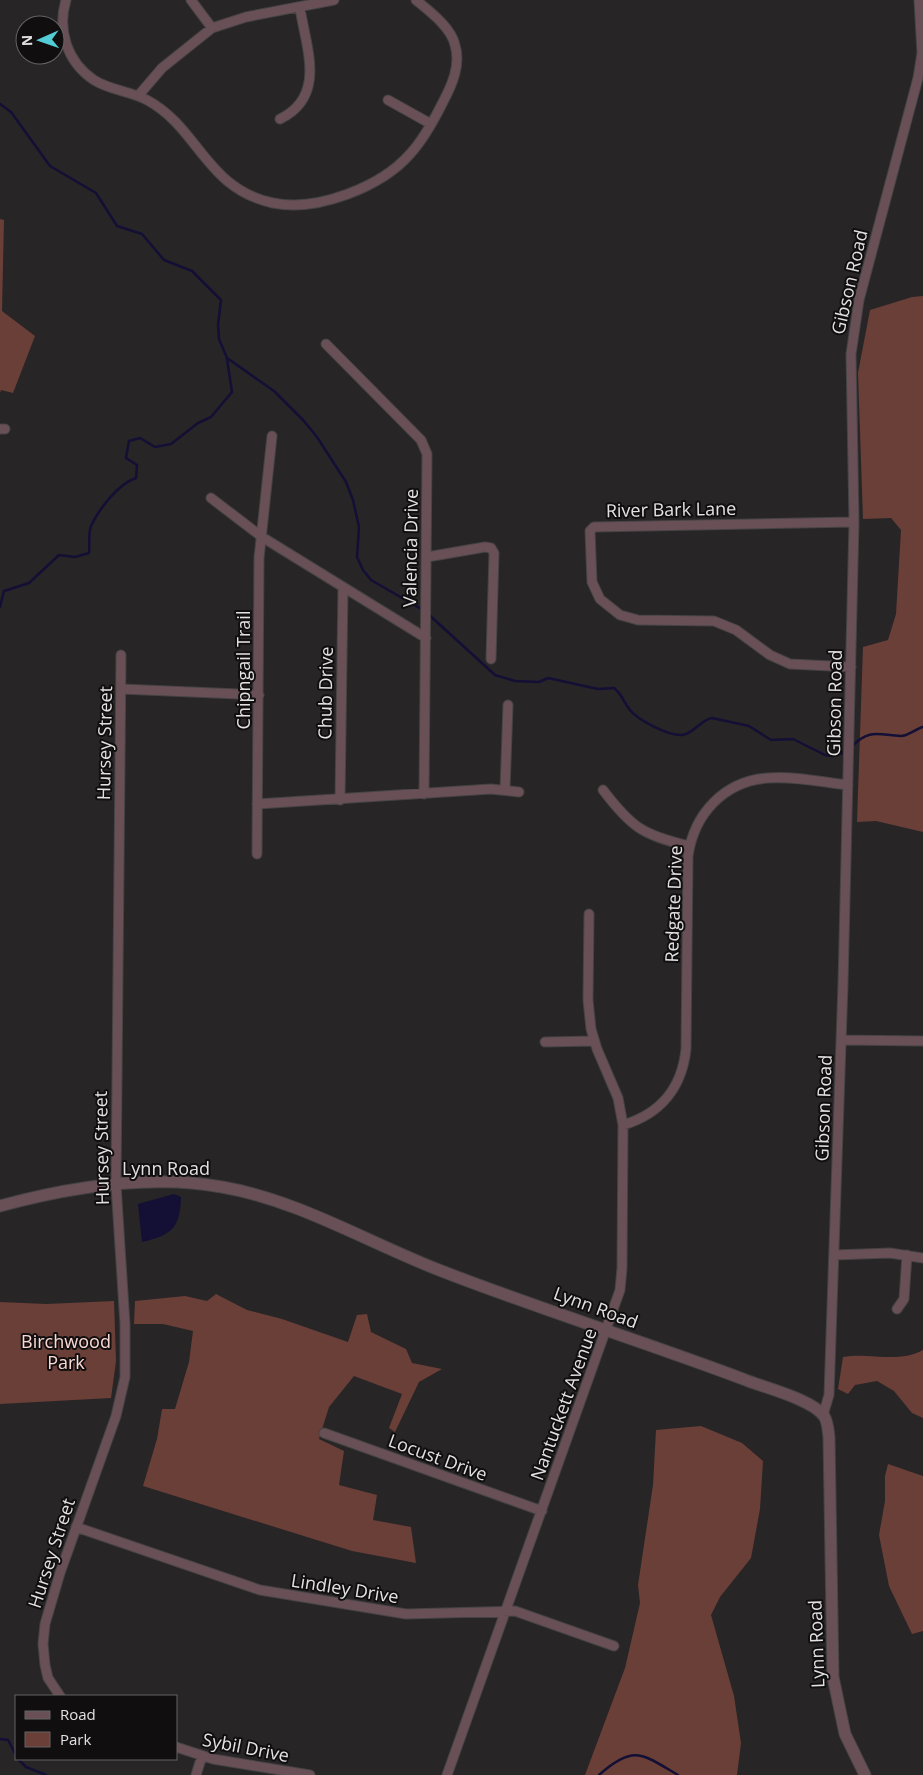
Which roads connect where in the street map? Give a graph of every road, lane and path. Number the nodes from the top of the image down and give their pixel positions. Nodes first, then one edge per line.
1 (66, 0) edge
2 (192, 0) edge
3 (334, 0) edge
4 (416, 0) edge
5 (919, 0) edge
6 (300, 8) junction
7 (212, 28) junction
8 (138, 96) junction
9 (388, 100) dead end
10 (280, 119) dead end
11 (431, 124) junction
12 (326, 344) dead end
13 (272, 436) dead end
14 (211, 498) dead end
15 (854, 522) junction
16 (262, 537) junction
17 (426, 557) junction
18 (343, 587) junction
19 (426, 638) junction
20 (121, 655) dead end
21 (491, 659) dead end
22 (851, 667) junction
23 (120, 689) junction
24 (259, 695) junction
25 (508, 705) dead end
26 (848, 785) junction
27 (505, 790) junction
28 (603, 790) dead end
29 (519, 792) dead end
30 (424, 794) junction
31 (340, 800) junction
32 (257, 804) junction
33 (689, 846) junction
34 (256, 854) dead end
35 (589, 914) dead end
36 (841, 1040) junction
37 (923, 1040) edge
38 (594, 1041) junction
39 (545, 1042) dead end
40 (623, 1125) junction
41 (116, 1185) junction
42 (0, 1206) edge
43 (834, 1255) junction
44 (906, 1255) junction
45 (923, 1258) edge
46 (897, 1309) dead end
47 (607, 1330) junction
48 (823, 1415) junction
49 (324, 1433) dead end
50 (542, 1511) junction
51 (76, 1527) junction
52 (506, 1610) junction
53 (614, 1646) dead end
54 (59, 1695) edge
55 (178, 1748) edge
56 (202, 1756) junction
57 (196, 1775) edge
58 (310, 1775) edge
59 (447, 1775) edge
60 (865, 1775) edge

1 - 8 street
2 - 7 street
3 - 6 street
4 - 11 street
5 - 15 street, Gibson Road
6 - 7 street
6 - 10 street
7 - 8 street
8 - 11 street
9 - 11 street
12 - 17 street, Valencia Drive
13 - 16 street, Chipngail Trail
14 - 16 street
15 - 22 street, Gibson Road
15 - 22 street, River Bark Lane
16 - 18 street
16 - 24 street, Chipngail Trail
17 - 19 street, Valencia Drive
17 - 21 street
18 - 19 street
18 - 31 street, Chub Drive
19 - 30 street, Valencia Drive
20 - 23 street, Hursey Street
22 - 26 street, Gibson Road
23 - 24 street
23 - 41 street, Hursey Street
24 - 32 street, Chipngail Trail
25 - 27 street
26 - 33 street, Redgate Drive
26 - 36 street, Gibson Road
27 - 29 street
27 - 30 street
28 - 33 street
30 - 31 street
31 - 32 street
32 - 34 street, Chipngail Trail
33 - 40 street, Redgate Drive
35 - 38 street, Nantuckett Avenue
36 - 37 street
36 - 43 street, Gibson Road
38 - 39 street
38 - 40 street, Nantuckett Avenue
40 - 47 street, Nantuckett Avenue
41 - 42 street, Lynn Road
41 - 47 street, Lynn Road
41 - 51 street, Hursey Street
43 - 44 street
43 - 48 street, Gibson Road
44 - 45 street
44 - 46 street
47 - 48 street, Lynn Road
47 - 50 street, Nantuckett Avenue
48 - 60 street, Lynn Road
49 - 50 street, Locust Drive
50 - 52 street, Nantuckett Avenue
51 - 52 street, Lindley Drive
51 - 54 street, Hursey Street
52 - 53 street, Lindley Drive
52 - 59 street, Nantuckett Avenue
55 - 56 street, Sybil Drive
56 - 57 street
56 - 58 street, Sybil Drive

